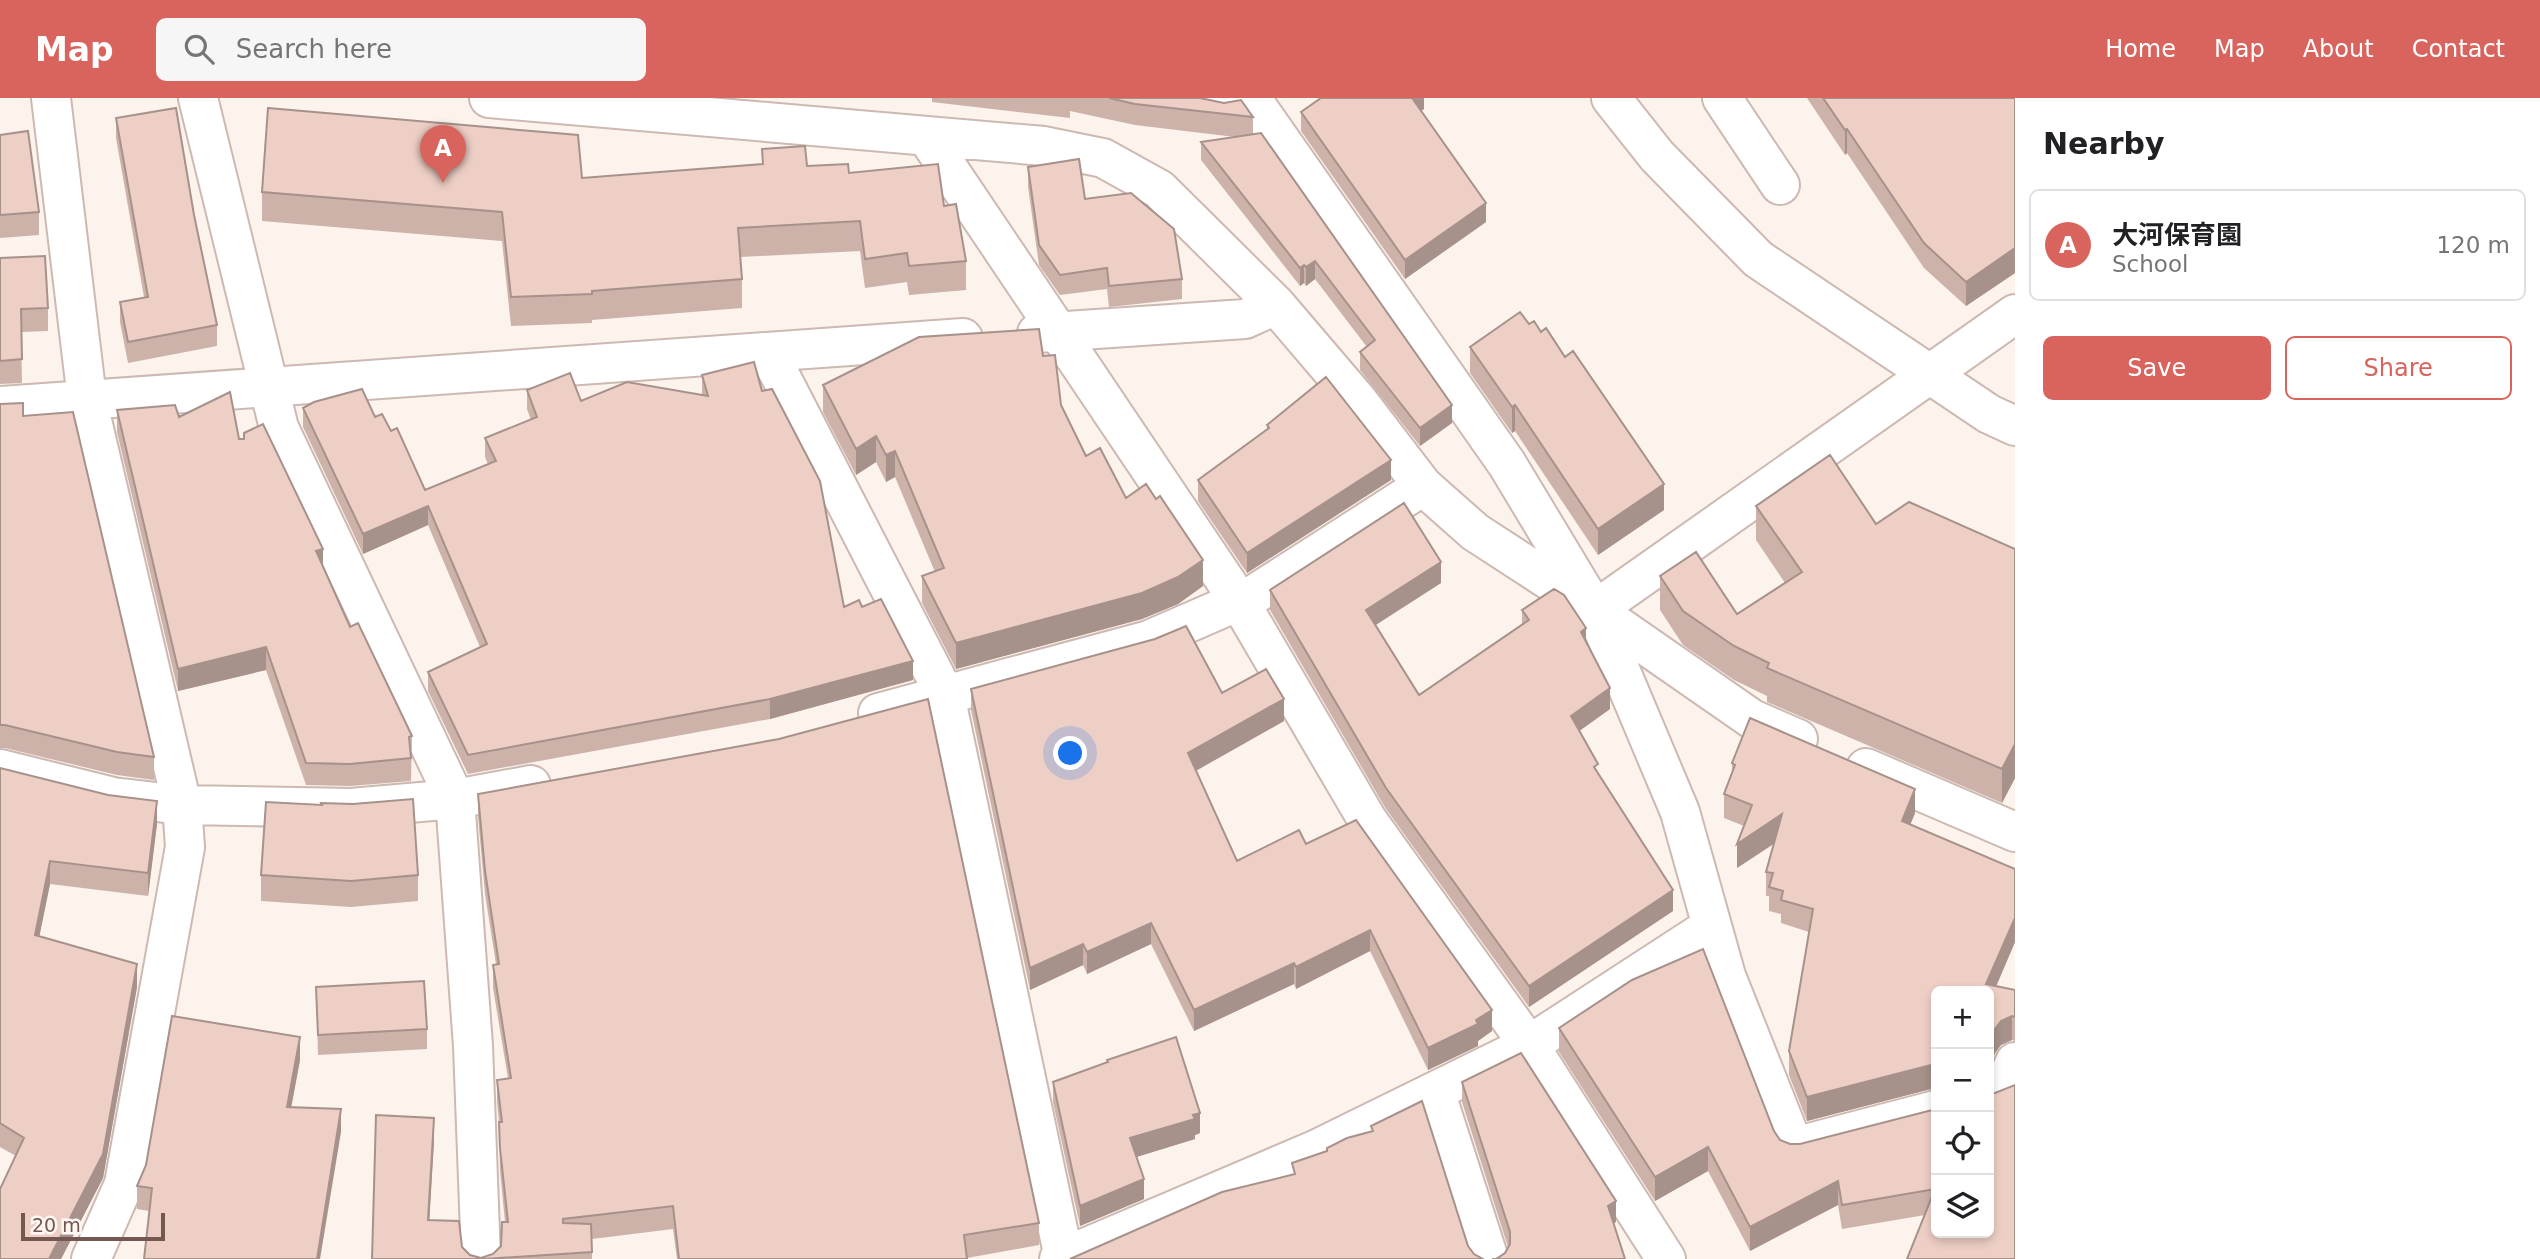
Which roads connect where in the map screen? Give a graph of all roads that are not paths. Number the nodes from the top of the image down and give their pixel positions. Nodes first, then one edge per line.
1 (51, 98) edge
2 (198, 98) edge
3 (489, 98) edge
4 (1204, 98) edge
5 (1238, 98) edge
6 (1251, 98) edge
7 (1611, 98) edge
8 (1722, 98) edge
9 (927, 137) junction
10 (1780, 184) dead end
11 (1276, 304) junction
12 (2015, 314) edge
13 (1056, 331) junction
14 (768, 352) junction
15 (1931, 375) junction
16 (267, 386) junction
17 (87, 399) junction
18 (0, 406) edge
19 (2015, 426) edge
20 (1423, 486) junction
21 (1239, 601) junction
22 (1595, 610) junction
23 (945, 695) junction
24 (841, 723) edge
25 (0, 769) edge
26 (562, 779) edge
27 (455, 799) junction
28 (182, 805) junction
29 (2015, 832) edge
30 (1712, 926) junction
31 (1529, 1045) junction
32 (2015, 1062) edge
33 (1435, 1091) junction
34 (1994, 1095) edge
35 (1931, 1111) edge
36 (90, 1259) edge
37 (481, 1259) edge
38 (1061, 1259) edge
39 (1489, 1259) edge
40 (1666, 1259) edge

1 - 17 street
2 - 16 street
3 - 9 street
4 - 5 street
6 - 22 street
7 - 15 street
8 - 10 street
9 - 11 street
9 - 13 street
11 - 13 street
11 - 20 street
12 - 15 street
13 - 14 street
13 - 21 street
14 - 16 street
14 - 23 street
15 - 19 street
15 - 22 street
16 - 17 street
16 - 27 street
17 - 18 street
17 - 28 street
20 - 21 street
20 - 22 street
21 - 23 street
21 - 31 street
22 - 29 street
22 - 30 street
23 - 24 street
23 - 38 street
25 - 28 street
26 - 27 street
27 - 28 street
27 - 37 street
28 - 36 street
30 - 31 street
30 - 35 street
31 - 33 street
31 - 40 street
32 - 34 street
33 - 38 street
33 - 39 street

